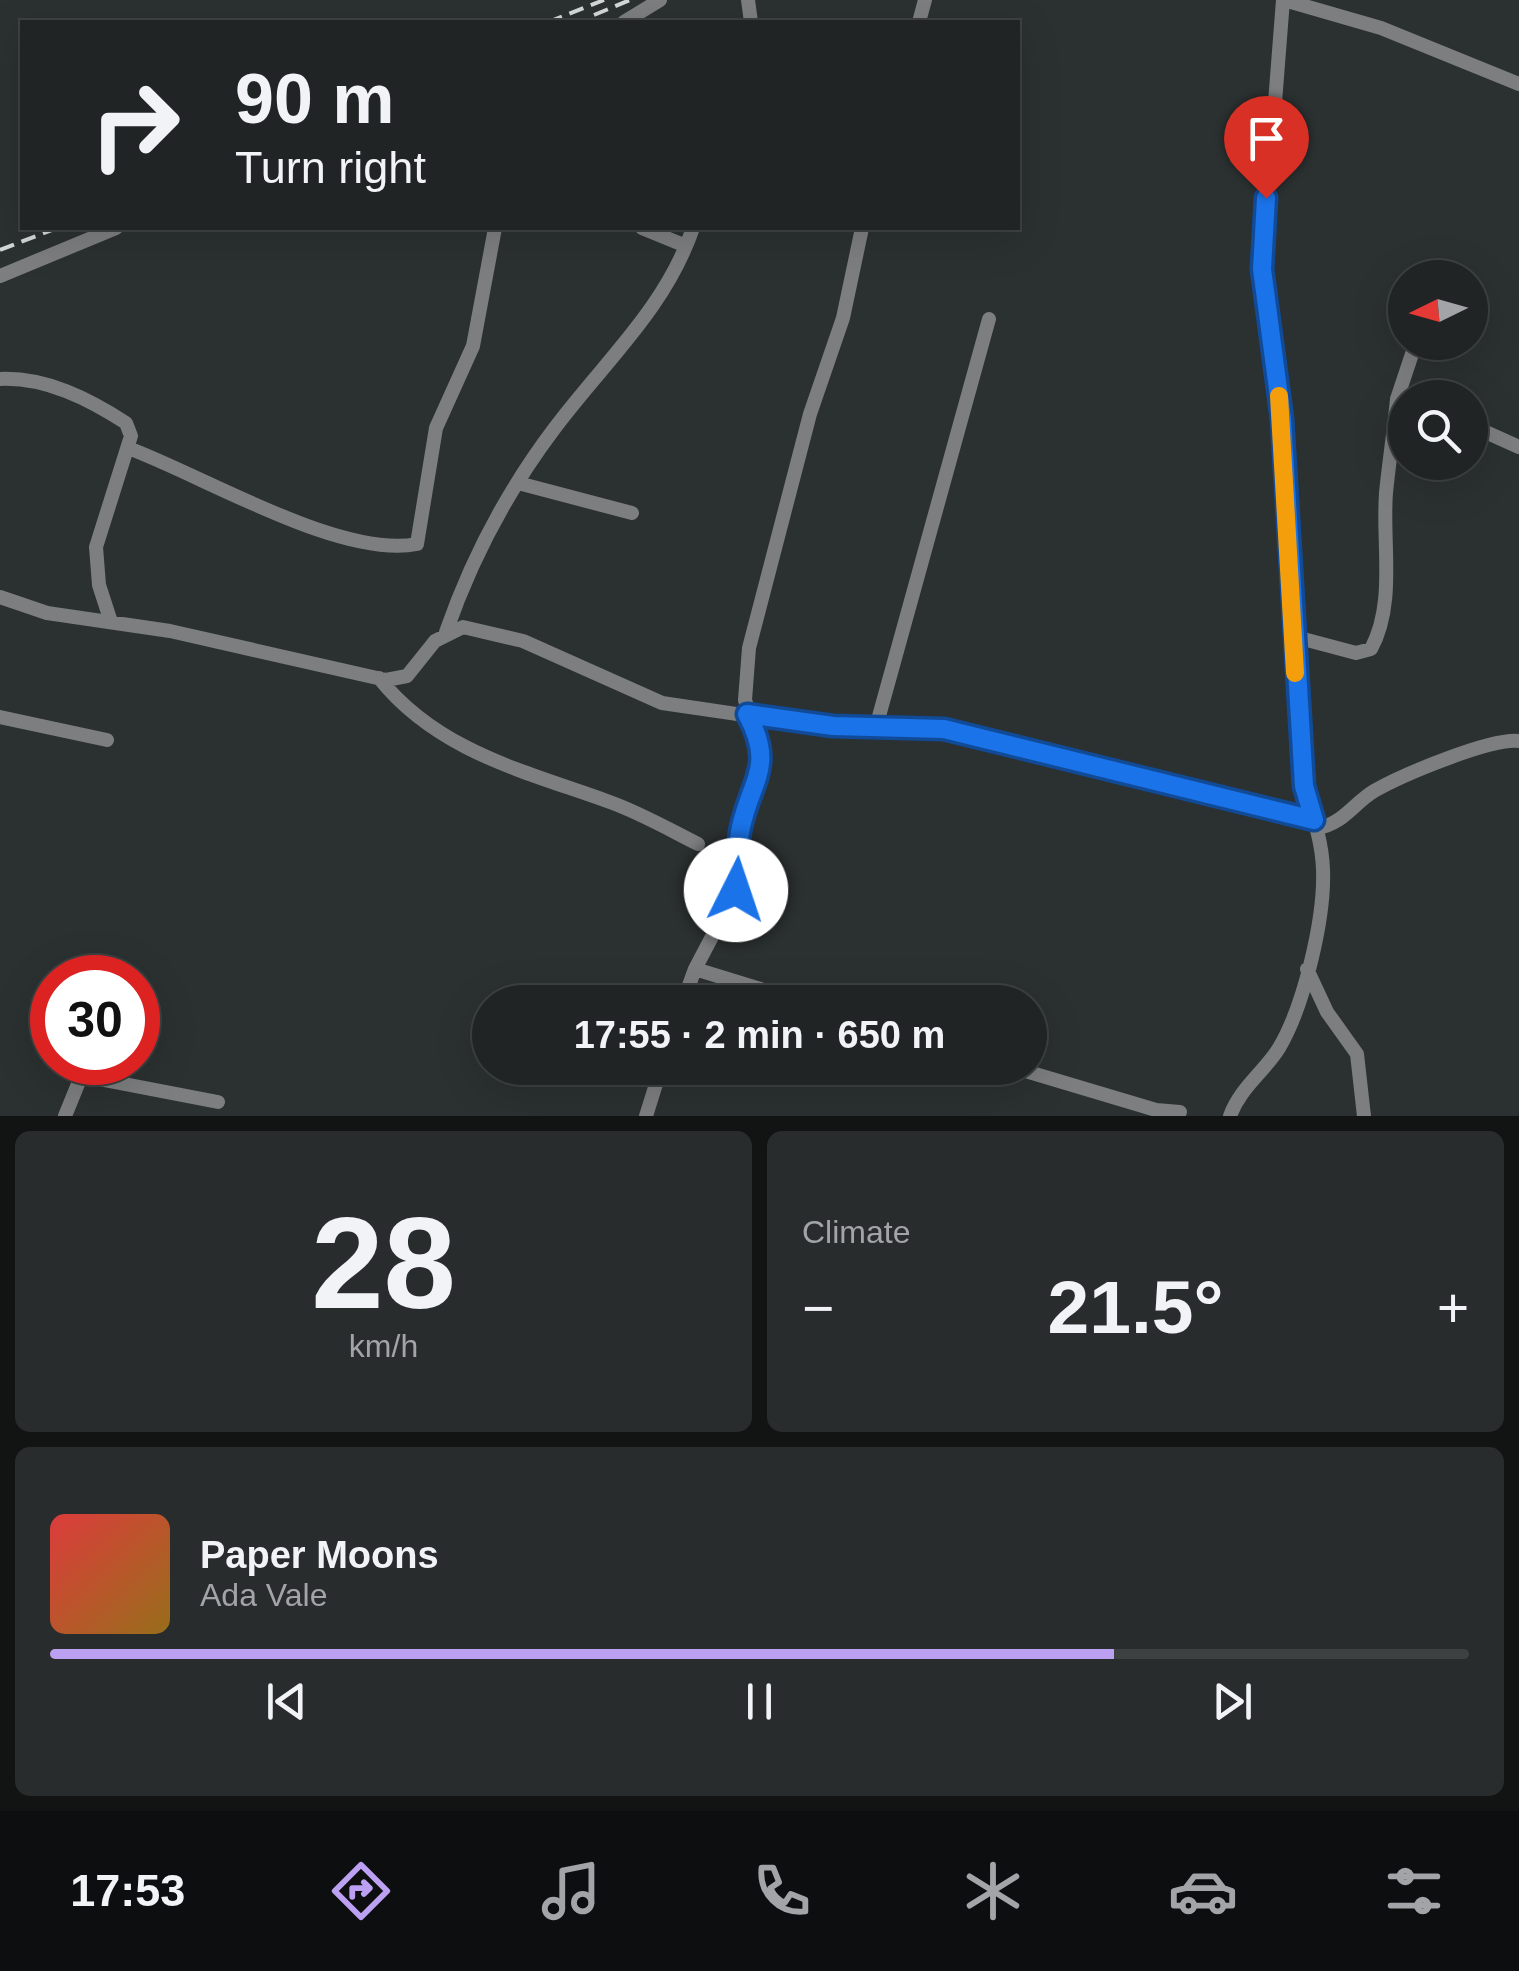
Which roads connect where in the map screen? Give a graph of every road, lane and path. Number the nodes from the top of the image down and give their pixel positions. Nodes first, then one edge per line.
1 (660, 0) edge
2 (1283, 0) edge
3 (627, 20) edge
4 (1519, 84) edge
5 (111, 230) edge
6 (495, 230) edge
7 (647, 230) edge
8 (692, 230) edge
9 (862, 230) edge
10 (686, 246) junction
11 (0, 276) edge
12 (989, 319) dead end
13 (0, 379) edge
14 (1488, 433) edge
15 (1519, 447) edge
16 (128, 448) junction
17 (1388, 480) edge
18 (518, 483) junction
19 (632, 513) dead end
20 (0, 596) edge
21 (110, 622) junction
22 (446, 632) junction
23 (1292, 636) junction
24 (379, 678) junction
25 (747, 714) junction
26 (0, 717) edge
27 (876, 727) junction
28 (107, 740) dead end
29 (1519, 742) edge
30 (1316, 824) junction
31 (698, 844) dead end
32 (1307, 968) junction
33 (694, 969) junction
34 (689, 985) edge
35 (747, 985) edge
36 (1047, 1078) edge
37 (78, 1085) edge
38 (149, 1085) edge
39 (655, 1085) edge
40 (218, 1102) dead end
41 (1180, 1112) dead end
42 (65, 1116) edge
43 (646, 1116) edge
44 (1230, 1116) edge
45 (1364, 1116) edge

1 - 3 street
2 - 4 street
2 - 23 street
5 - 11 street
6 - 16 street
7 - 10 street
8 - 10 street
9 - 25 street
10 - 18 street
12 - 27 street
13 - 16 street
14 - 15 street
16 - 21 street
17 - 23 street
18 - 19 street
18 - 22 street
20 - 21 street
21 - 24 street
22 - 24 street
22 - 25 street
23 - 30 street
24 - 31 street
25 - 27 street
25 - 33 street
26 - 28 street
27 - 30 street
29 - 30 street
30 - 32 street
32 - 44 street
32 - 45 street
33 - 34 street
33 - 35 street
36 - 41 street
37 - 42 street
38 - 40 street
39 - 43 street

